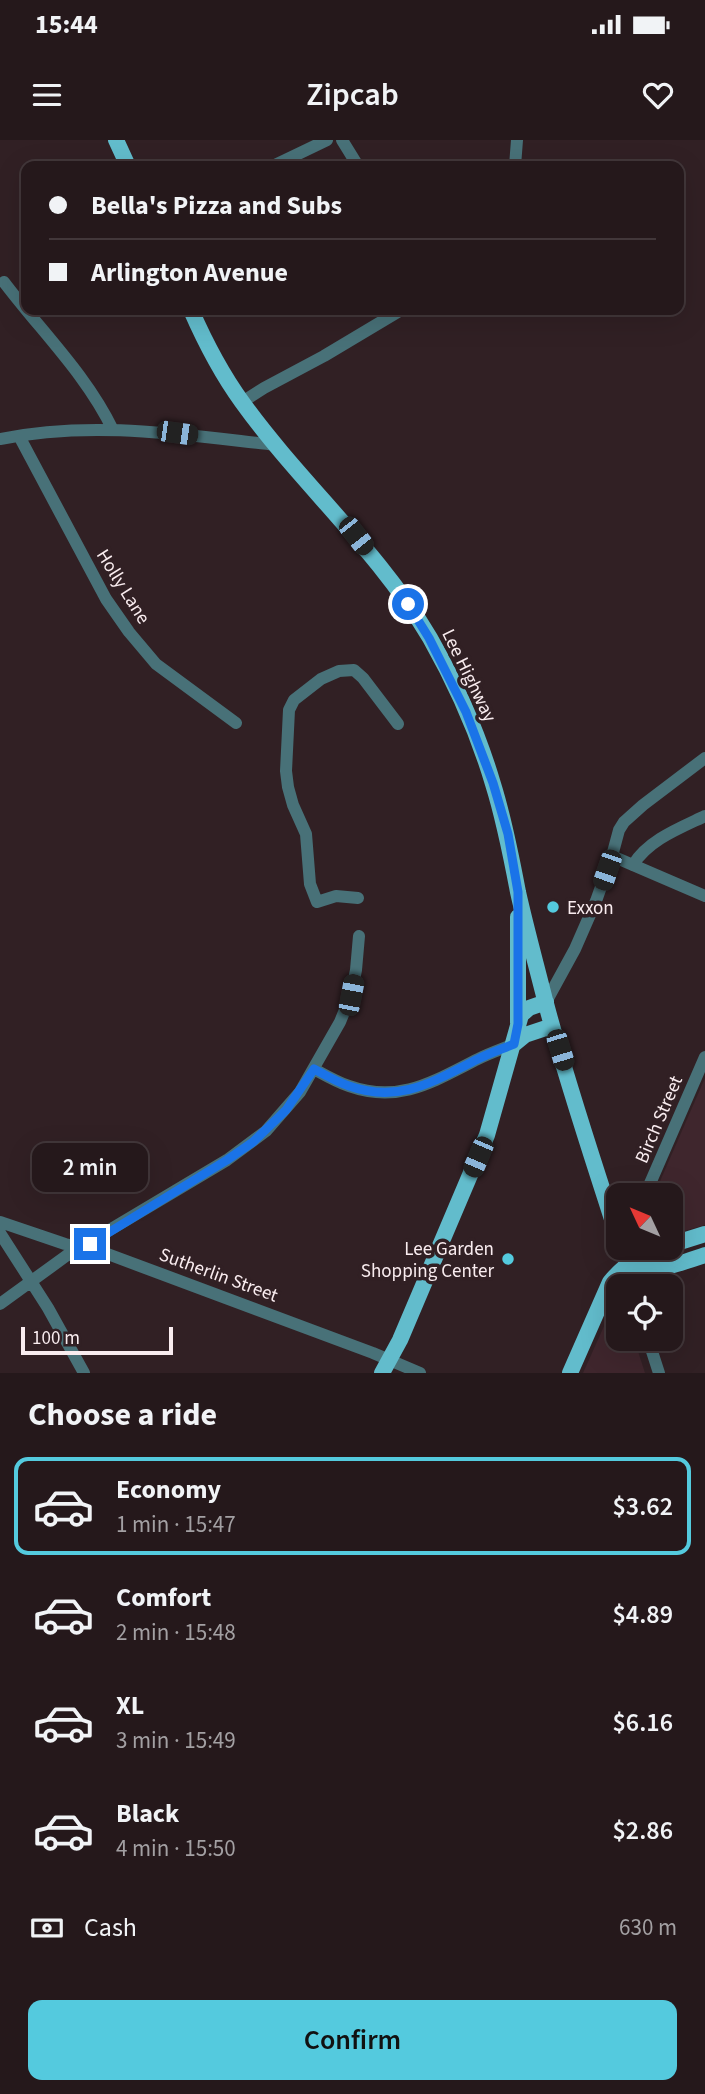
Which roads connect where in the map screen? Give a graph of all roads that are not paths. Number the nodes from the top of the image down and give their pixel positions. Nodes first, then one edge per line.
1 (116, 140) edge
2 (327, 140) edge
3 (342, 140) edge
4 (517, 140) edge
5 (126, 161) edge
6 (283, 161) edge
7 (355, 161) edge
8 (515, 161) edge
9 (4, 282) dead end
10 (21, 303) edge
11 (31, 315) edge
12 (193, 315) edge
13 (393, 315) edge
14 (242, 402) junction
15 (113, 430) junction
16 (19, 436) junction
17 (0, 439) edge
18 (276, 445) junction
19 (236, 723) dead end
20 (398, 724) dead end
21 (705, 758) edge
22 (705, 816) edge
23 (612, 856) junction
24 (633, 865) junction
25 (518, 892) junction
26 (703, 892) edge
27 (358, 898) dead end
28 (359, 936) dead end
29 (546, 1002) junction
30 (518, 1024) junction
31 (552, 1026) junction
32 (514, 1044) junction
33 (705, 1057) edge
34 (314, 1069) junction
35 (650, 1183) edge
36 (606, 1199) edge
37 (0, 1222) edge
38 (0, 1233) edge
39 (705, 1234) edge
40 (683, 1241) edge
41 (82, 1248) junction
42 (705, 1255) edge
43 (624, 1260) edge
44 (626, 1260) edge
45 (635, 1260) edge
46 (626, 1266) junction
47 (628, 1274) edge
48 (31, 1282) junction
49 (0, 1304) edge
50 (652, 1351) edge
51 (385, 1367) edge
52 (84, 1373) edge
53 (420, 1373) edge
54 (570, 1373) edge
55 (659, 1373) edge

1 - 5 main road
2 - 6 street
3 - 7 street
4 - 8 street
9 - 10 street
11 - 15 street
12 - 14 main road, Lee Highway
13 - 14 street
14 - 18 main road, Lee Highway
15 - 16 street
15 - 18 street
16 - 17 street
16 - 19 street, Holly Lane
18 - 25 main road, Lee Highway
20 - 27 street
21 - 23 street
22 - 24 street
23 - 24 street
23 - 29 street
24 - 26 street
25 - 29 main road, Lee Highway
25 - 30 main road
28 - 34 street
29 - 30 main road
29 - 31 main road, Lee Highway
30 - 32 main road
31 - 32 main road
31 - 36 main road, Lee Highway
32 - 34 street
32 - 51 main road
33 - 35 street, Birch Street
34 - 41 street
37 - 41 street, Sutherlin Street
38 - 48 street
39 - 40 main road
41 - 48 street
41 - 51 street, Sutherlin Street
42 - 46 main road
43 - 46 main road
44 - 46 street
45 - 46 main road
46 - 47 street
46 - 54 main road
48 - 49 street
48 - 52 street
50 - 55 street
51 - 53 street, Sutherlin Street

